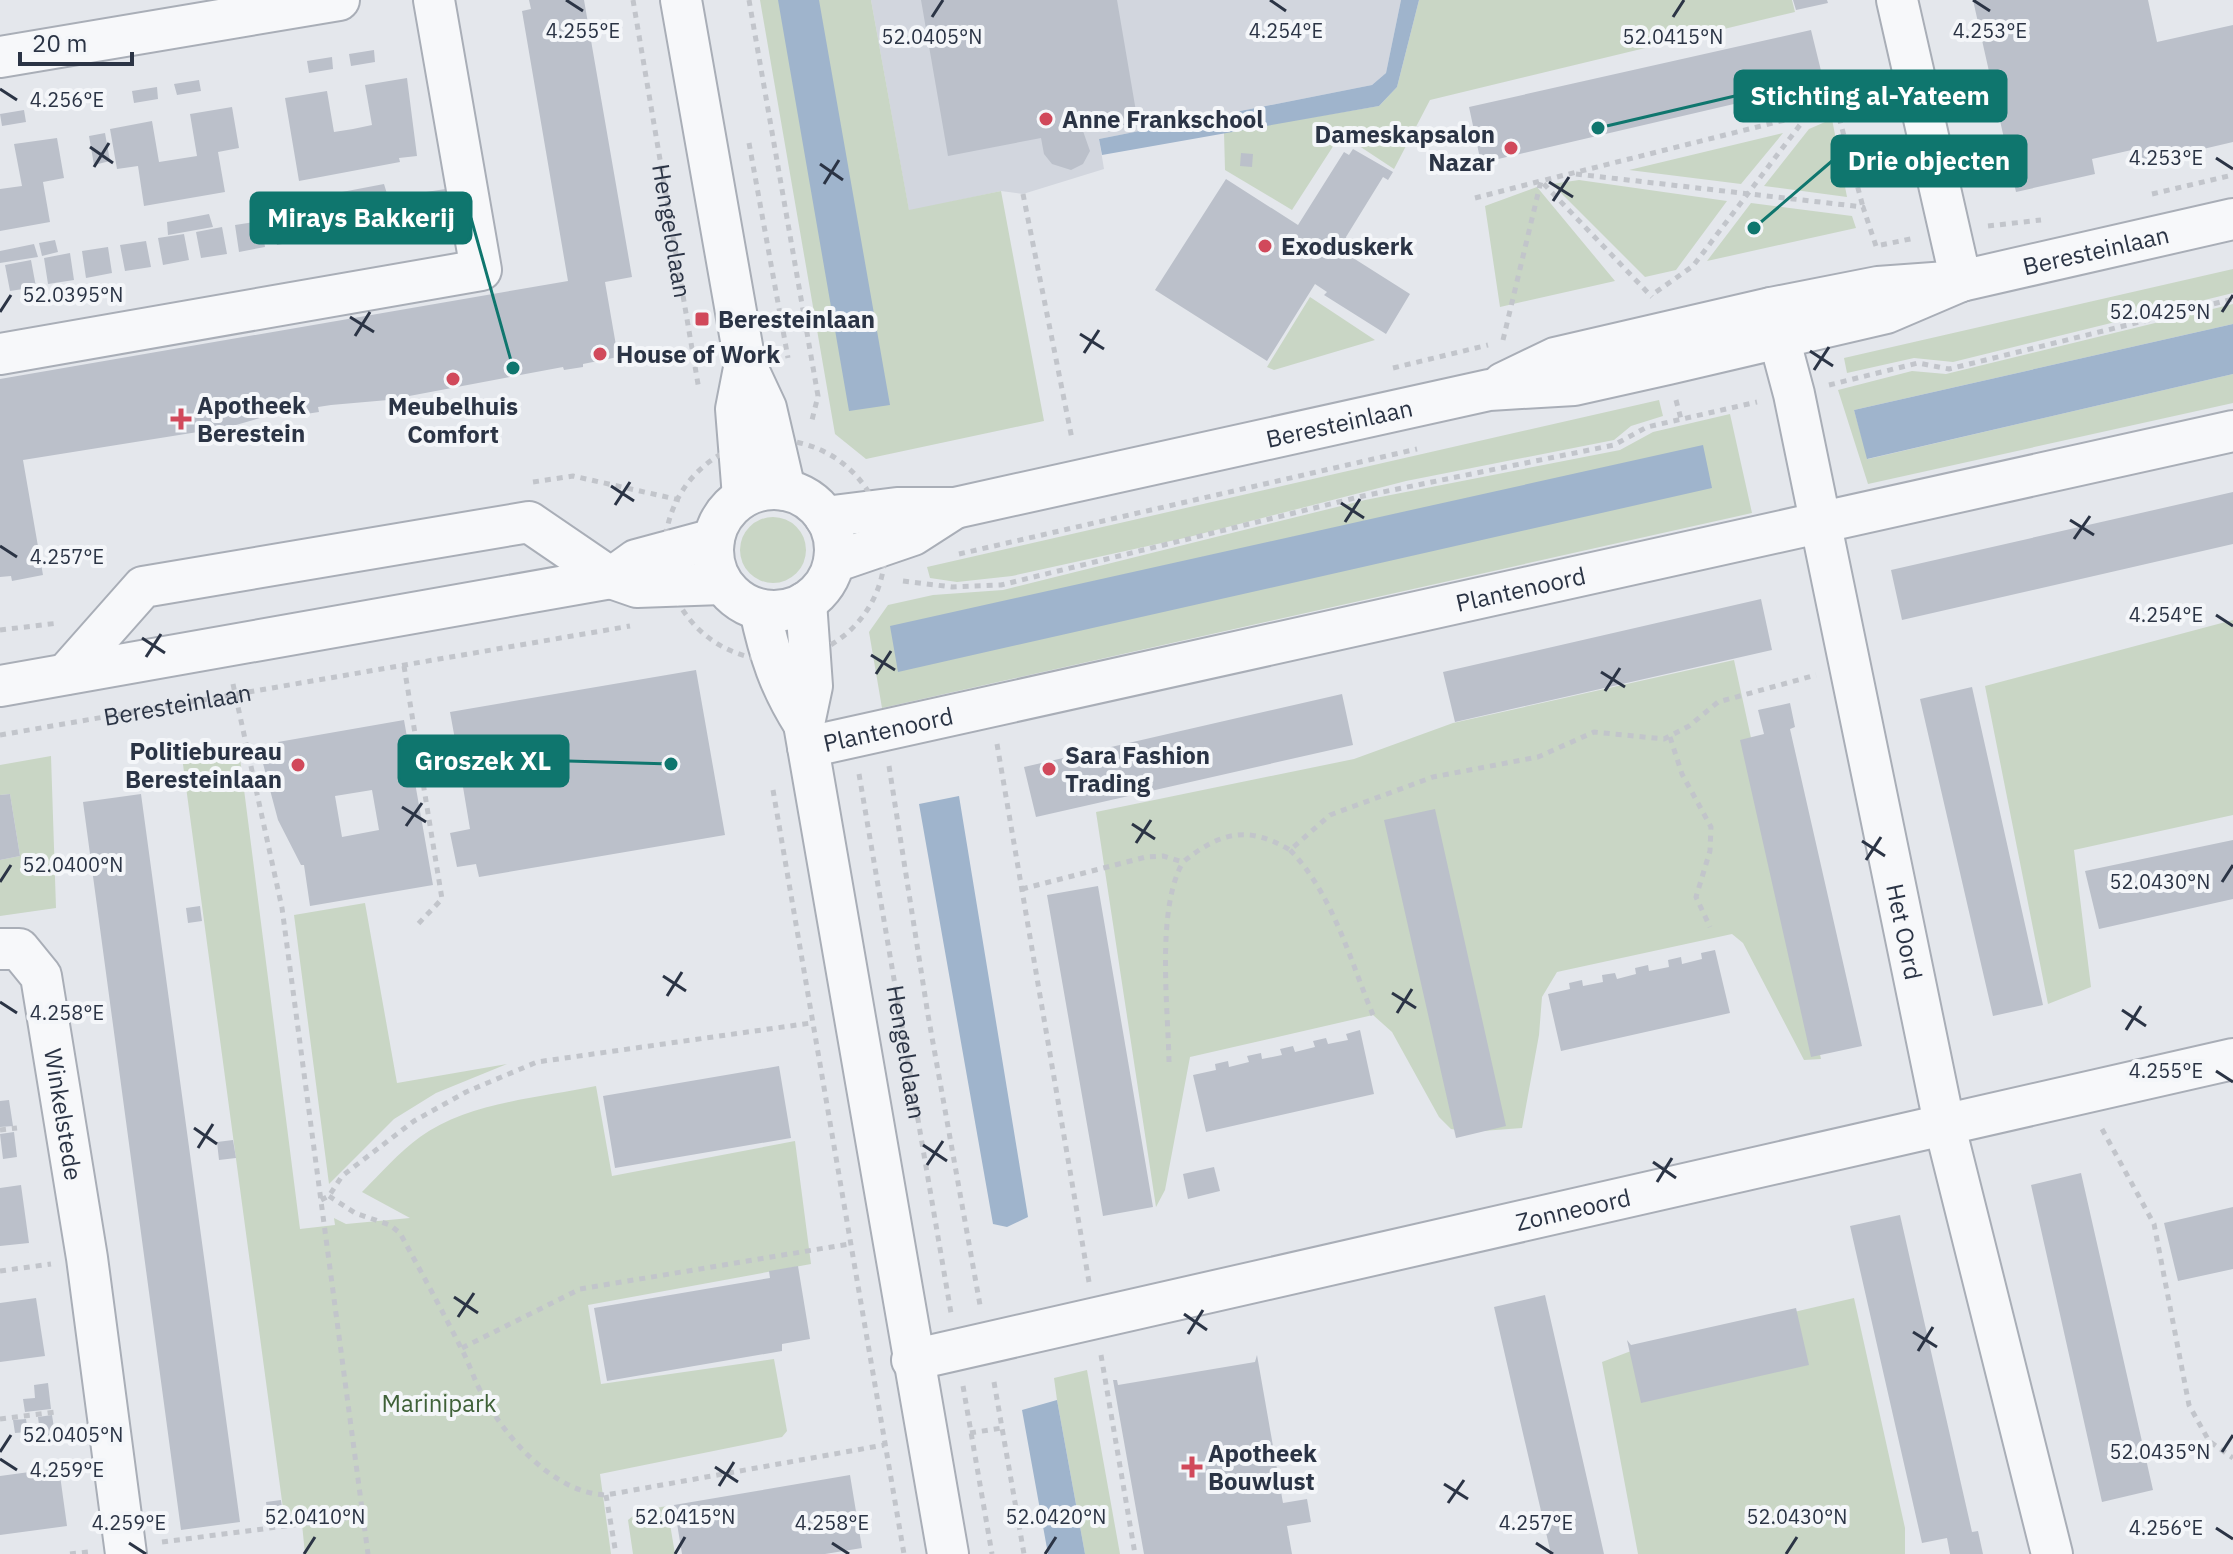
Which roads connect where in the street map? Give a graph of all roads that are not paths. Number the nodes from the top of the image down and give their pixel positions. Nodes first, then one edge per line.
1 (339, 0) edge
2 (434, 0) edge
3 (681, 0) edge
4 (1897, 0) edge
5 (136, 16) edge
6 (0, 57) edge
7 (2233, 219) edge
8 (1961, 281) junction
9 (1775, 323) junction
10 (0, 354) edge
11 (2233, 431) edge
12 (756, 445) junction
13 (785, 490) junction
14 (743, 497) junction
15 (825, 517) junction
16 (1820, 525) junction
17 (714, 539) junction
18 (882, 545) junction
19 (834, 562) junction
20 (611, 578) junction
21 (722, 584) junction
22 (806, 602) junction
23 (760, 610) junction
24 (66, 674) junction
25 (1, 677) edge
26 (806, 736) junction
27 (0, 949) edge
28 (2233, 1059) edge
29 (1944, 1123) junction
30 (912, 1360) junction
31 (125, 1550) edge
32 (948, 1554) edge
33 (2052, 1554) edge

1 - 5 street
2 - 10 street
3 - 12 street, Hengelolaan
4 - 8 street
5 - 6 street
7 - 8 street, Beresteinlaan
8 - 9 street, Beresteinlaan
9 - 16 street, Het Oord
9 - 18 street, Beresteinlaan
11 - 16 street, Plantenoord
12 - 13 street, Hengelolaan
12 - 14 street, Hengelolaan
13 - 14 street
13 - 15 street
14 - 17 street
15 - 18 street, Beresteinlaan
15 - 19 street
16 - 26 street, Plantenoord
16 - 29 street, Het Oord
17 - 20 street, Beresteinlaan
17 - 21 street
18 - 19 street, Beresteinlaan
19 - 22 street
20 - 21 street, Beresteinlaan
20 - 24 street, Beresteinlaan
20 - 24 street, Beresteinlaan
21 - 23 street
22 - 23 street
22 - 26 street, Hengelolaan
23 - 26 street, Hengelolaan
24 - 25 street, Beresteinlaan
26 - 30 street, Hengelolaan
27 - 31 street, Winkelstede
28 - 29 street, Zonneoord
29 - 30 street, Zonneoord
29 - 33 street, Het Oord
30 - 32 street, Hengelolaan

